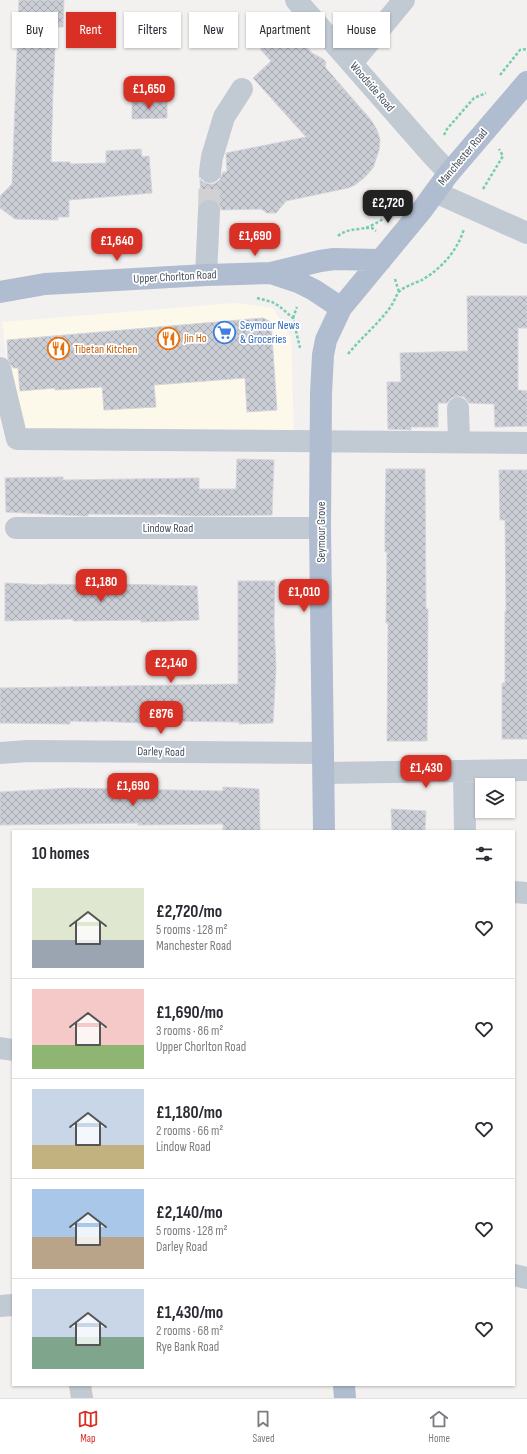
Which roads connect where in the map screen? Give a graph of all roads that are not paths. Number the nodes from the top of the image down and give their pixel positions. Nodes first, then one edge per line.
1 (296, 0) edge
2 (404, 0) edge
3 (352, 63) junction
4 (527, 82) edge
5 (242, 89) dead end
6 (210, 172) tunnel mouth
7 (449, 173) junction
8 (435, 192) junction
9 (209, 211) tunnel mouth
10 (527, 233) edge
11 (381, 260) junction
12 (271, 273) junction
13 (206, 275) junction
14 (0, 292) edge
15 (341, 308) junction
16 (0, 368) edge
17 (458, 408) dead end
18 (321, 441) junction
19 (459, 442) junction
20 (527, 443) edge
21 (16, 528) dead end
22 (320, 528) junction
23 (0, 753) edge
24 (324, 763) junction
25 (527, 770) edge
26 (464, 771) junction
27 (324, 830) edge
28 (465, 830) edge
29 (515, 892) edge
30 (527, 893) edge
31 (0, 1048) edge
32 (12, 1050) edge
33 (515, 1275) edge
34 (527, 1278) edge
35 (12, 1305) edge
36 (0, 1306) edge
37 (80, 1386) edge
38 (344, 1386) edge
39 (82, 1398) edge
40 (345, 1398) edge

1 - 3 street, Woodside Road
2 - 3 street
3 - 7 street, Woodside Road
4 - 7 main road, Manchester Road
5 - 6 street
7 - 8 main road, Manchester Road
8 - 10 street
8 - 11 main road, Manchester Road
9 - 13 street
11 - 12 main road
11 - 15 main road, Manchester Road
12 - 13 main road, Upper Chorlton Road
12 - 15 main road, Upper Chorlton Road
13 - 14 main road, Upper Chorlton Road
15 - 18 main road, Seymour Grove
16 - 18 street
17 - 19 street
18 - 19 street
18 - 22 main road, Seymour Grove
19 - 20 street
21 - 22 street, Lindow Road
22 - 24 main road, Seymour Grove
23 - 24 street, Darley Road
24 - 26 street, Darley Road
24 - 27 main road, Seymour Grove
25 - 26 street, Darley Road
26 - 28 street
29 - 30 street
31 - 32 street
33 - 34 street
35 - 36 street
37 - 39 street
38 - 40 main road

